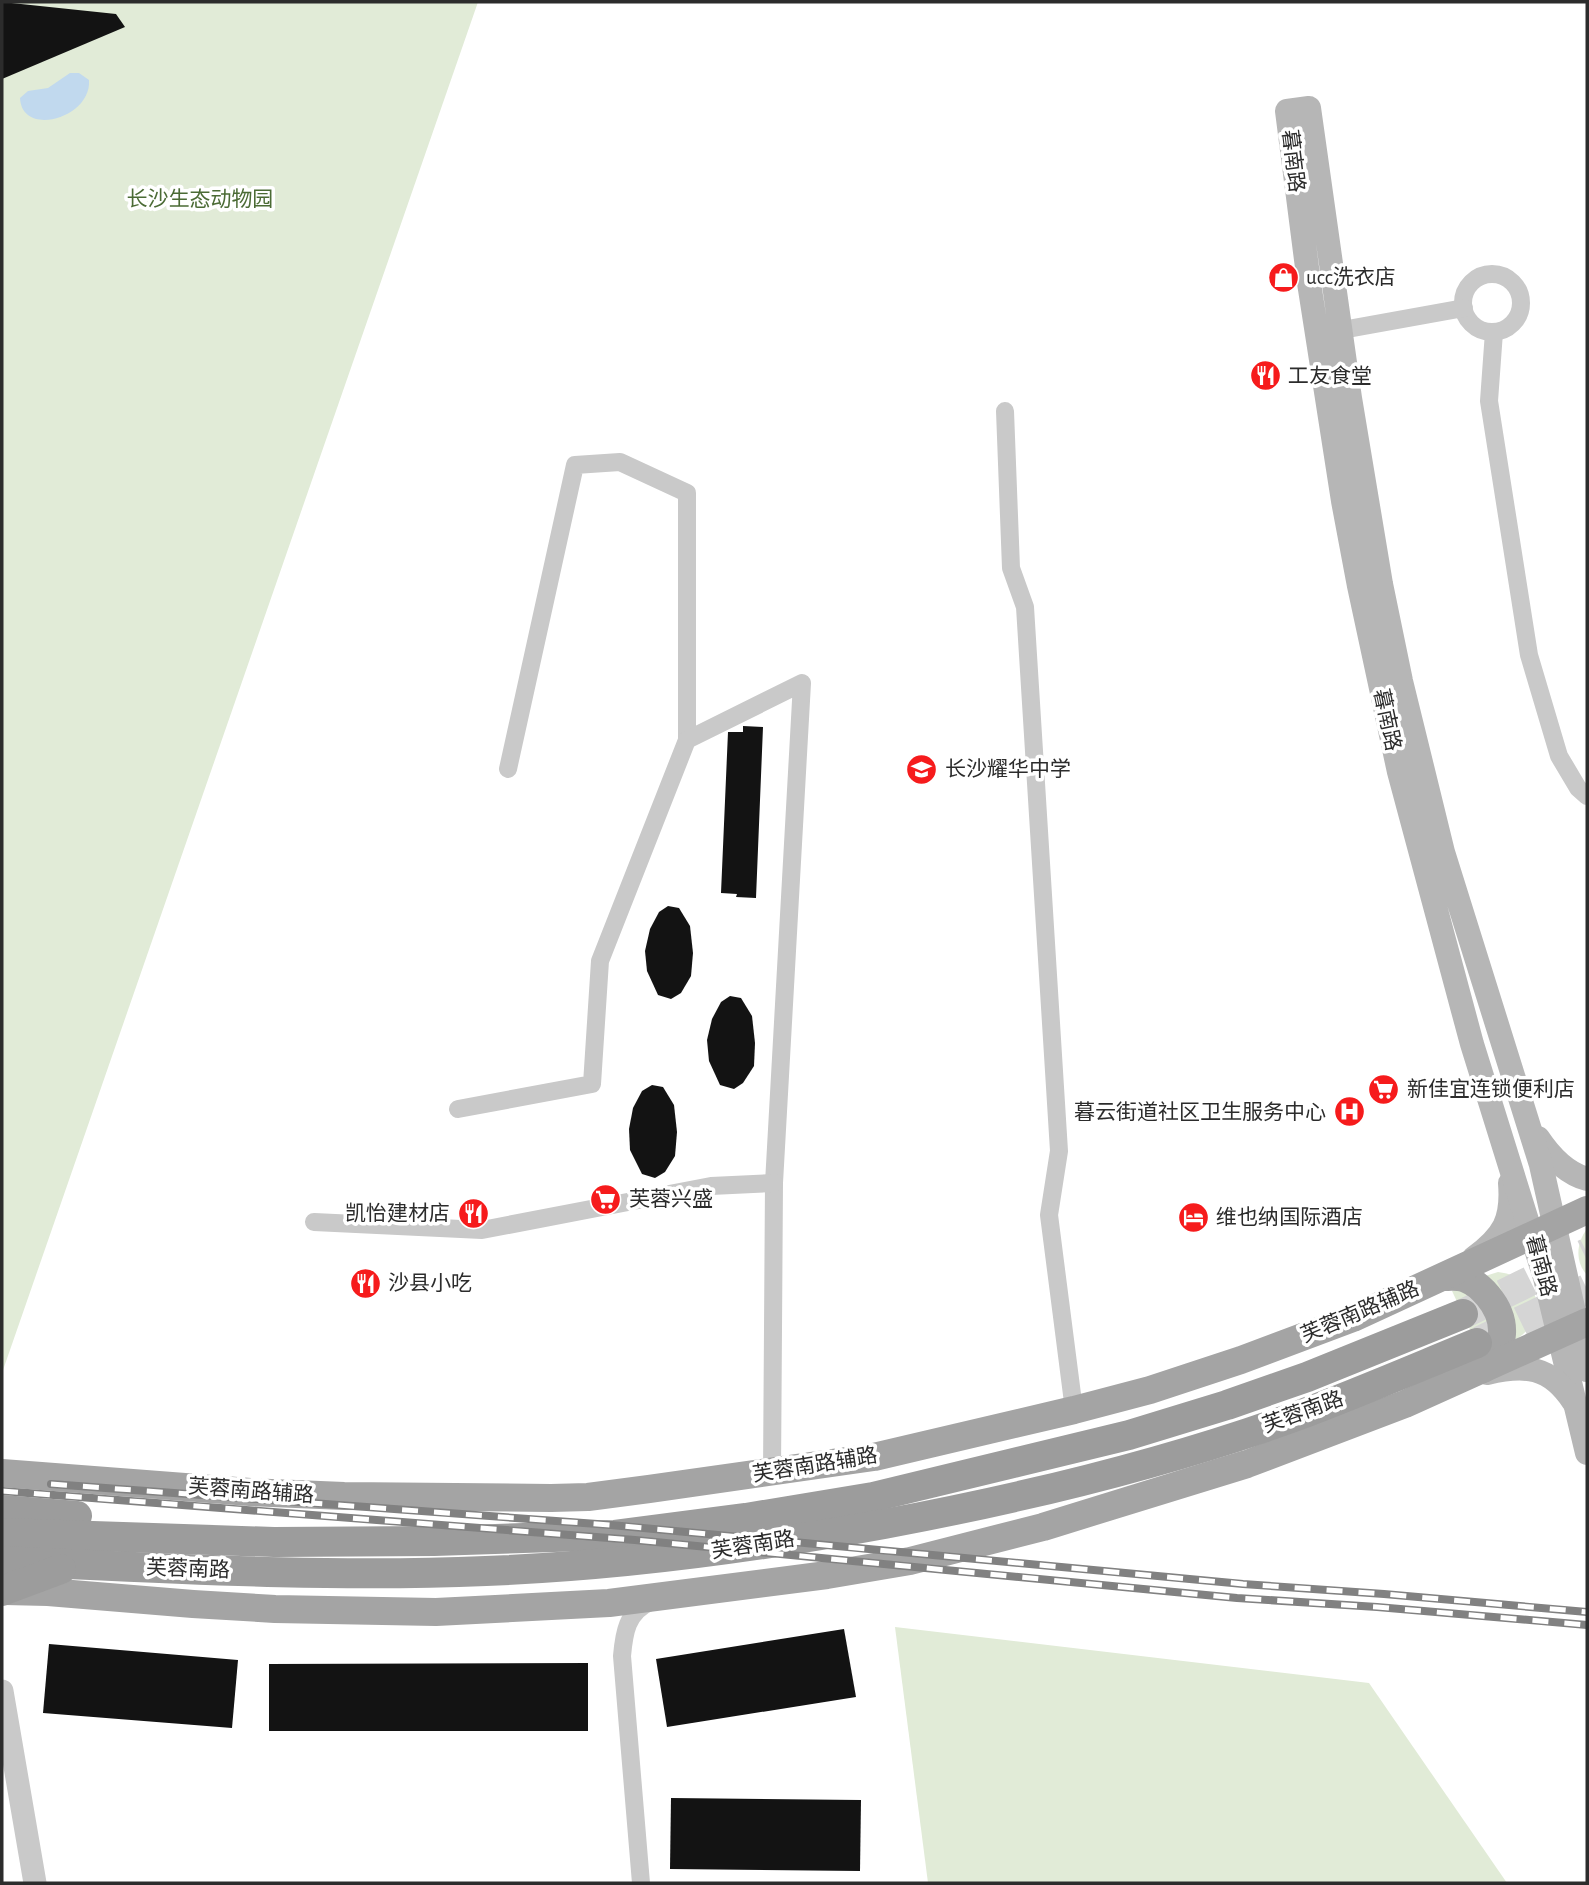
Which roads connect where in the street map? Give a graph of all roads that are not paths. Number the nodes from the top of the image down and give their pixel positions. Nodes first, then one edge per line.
1 (1464, 308) junction
2 (1494, 332) junction
3 (1328, 333) junction
4 (1005, 411) dead end
5 (687, 740) junction
6 (508, 769) dead end
7 (1587, 796) edge
8 (458, 1109) dead end
9 (1523, 1110) junction
10 (1502, 1137) junction
11 (1587, 1179) edge
12 (775, 1183) junction
13 (1587, 1210) edge
14 (314, 1223) dead end
15 (1544, 1231) junction
16 (1448, 1275) junction
17 (1463, 1314) tunnel mouth
18 (1574, 1328) edge
19 (1474, 1364) junction
20 (1587, 1370) edge
21 (1576, 1406) junction
22 (1074, 1410) junction
23 (1587, 1453) edge
24 (2, 1473) edge
25 (772, 1473) junction
26 (2, 1510) edge
27 (2, 1533) edge
28 (434, 1541) junction
29 (2, 1561) edge
30 (75, 1564) junction
31 (2, 1591) edge
32 (659, 1598) junction
33 (2, 1691) edge
34 (2, 1781) edge
35 (20, 1883) edge
36 (35, 1883) edge
37 (641, 1883) edge

1 - 2 street
1 - 2 street
1 - 3 street
2 - 7 street
3 - 3 main road, 暮南路
3 - 9 main road, 暮南路
3 - 10 main road, 暮南路
4 - 22 street
5 - 6 street
5 - 8 street
5 - 12 street
9 - 11 main road
9 - 15 main road, 暮南路
10 - 15 main road, 暮南路
10 - 16 main road
12 - 14 street
12 - 25 street
13 - 15 main road, 芙蓉南路辅路
15 - 16 main road, 芙蓉南路辅路
15 - 18 main road, 暮南路
16 - 19 main road
16 - 22 main road, 芙蓉南路辅路
17 - 28 highway, 芙蓉南路
18 - 19 main road
18 - 20 main road, 暮南路
18 - 21 main road, 暮南路
19 - 21 main road
19 - 30 highway, 芙蓉南路
19 - 32 main road
21 - 23 main road, 暮南路
22 - 25 main road, 芙蓉南路辅路
24 - 25 main road, 芙蓉南路辅路
26 - 28 highway
27 - 28 highway, 芙蓉南路
29 - 30 highway, 芙蓉南路
30 - 31 highway
31 - 32 main road
32 - 37 street
33 - 36 street
34 - 35 street

